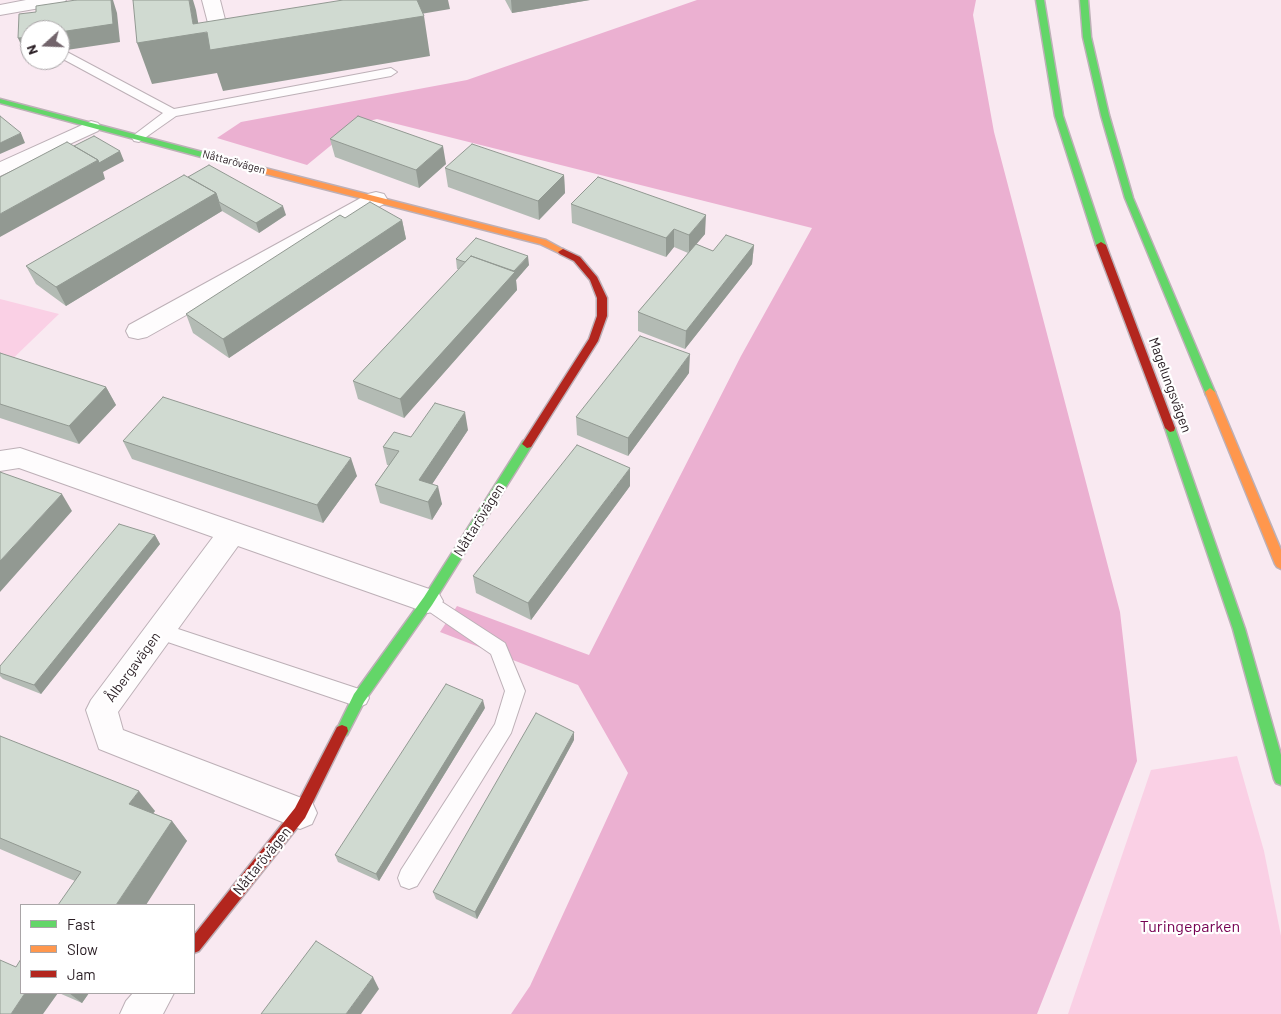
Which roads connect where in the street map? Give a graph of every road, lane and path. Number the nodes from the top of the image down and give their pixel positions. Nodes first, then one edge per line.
1 (57, 0) edge
2 (211, 0) edge
3 (1040, 0) edge
4 (1084, 0) edge
5 (0, 10) edge
6 (254, 47) edge
7 (70, 58) edge
8 (391, 72) dead end
9 (0, 101) edge
10 (172, 113) junction
11 (91, 126) junction
12 (139, 138) junction
13 (0, 170) edge
14 (376, 200) junction
15 (138, 331) dead end
16 (0, 460) edge
17 (232, 533) junction
18 (1281, 564) edge
19 (428, 602) junction
20 (160, 631) junction
21 (359, 698) junction
22 (1281, 779) edge
23 (300, 813) junction
24 (409, 878) dead end
25 (195, 945) edge
26 (155, 994) edge
27 (139, 1014) edge

1 - 5 street
2 - 6 street
3 - 22 main road, Magelungsvägen
4 - 18 main road
7 - 10 lane
8 - 10 lane
9 - 11 main road, Nåttarövägen
10 - 12 lane
11 - 12 main road, Nåttarövägen
11 - 13 street
12 - 14 main road, Nåttarövägen
14 - 15 street
14 - 19 main road, Nåttarövägen
16 - 17 street
17 - 19 street
17 - 20 street, Ålbergavägen
19 - 21 main road, Nåttarövägen
19 - 24 lane
20 - 21 lane
20 - 23 street, Ålbergavägen
21 - 23 main road, Nåttarövägen
23 - 25 main road, Nåttarövägen
26 - 27 street

